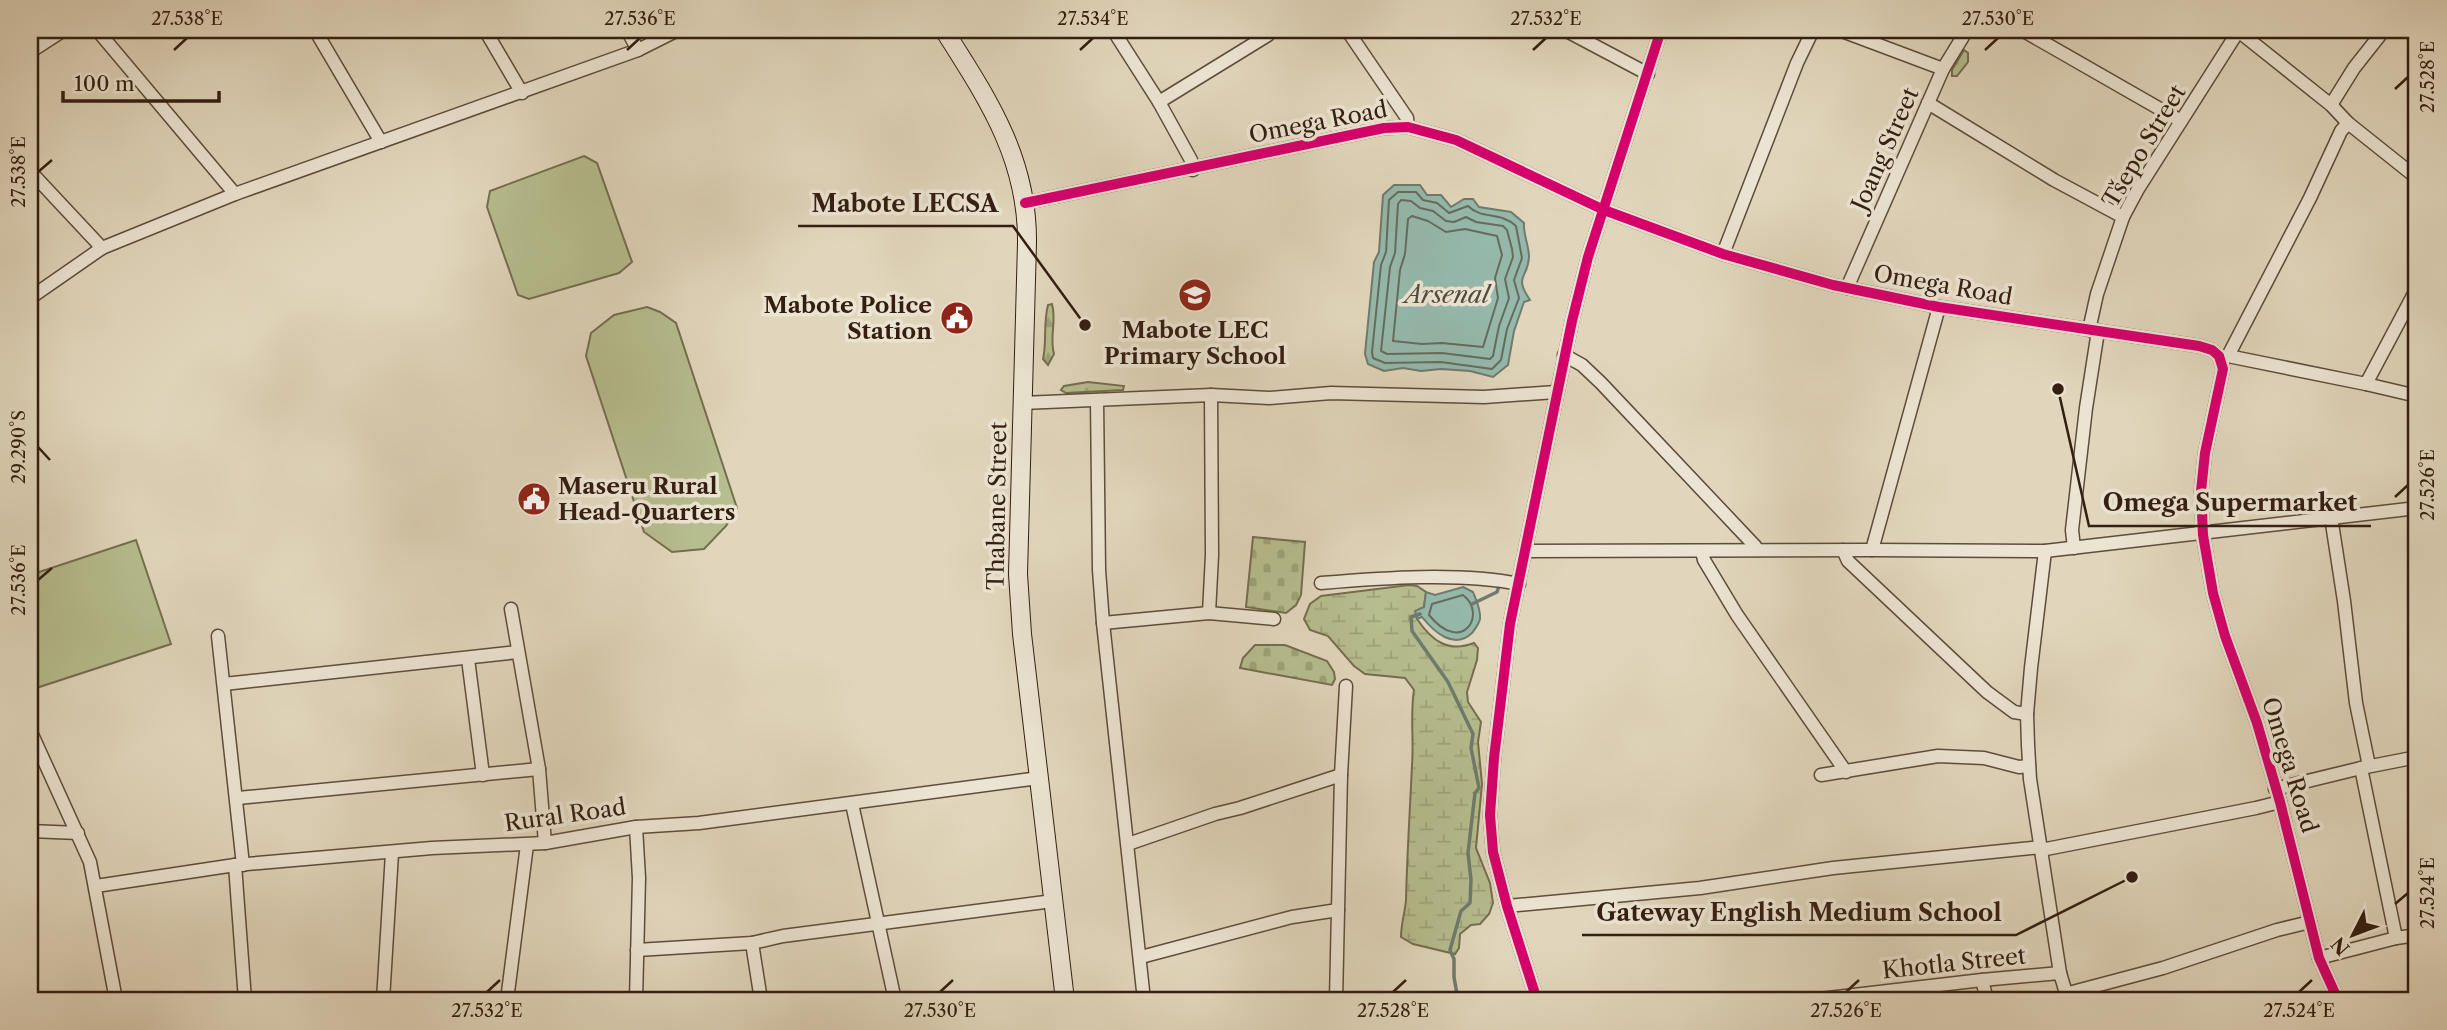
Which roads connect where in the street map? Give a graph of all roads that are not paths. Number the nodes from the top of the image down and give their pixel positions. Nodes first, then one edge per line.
1 (97, 30) edge
2 (315, 30) edge
3 (485, 30) edge
4 (627, 30) edge
5 (678, 30) edge
6 (944, 30) edge
7 (1113, 30) edge
8 (1270, 30) edge
9 (1347, 30) edge
10 (1565, 30) edge
11 (1661, 30) edge
12 (1813, 30) edge
13 (1839, 30) edge
14 (1967, 30) edge
15 (2022, 30) edge
16 (2238, 30) edge
17 (2384, 30) edge
18 (59, 31) edge
19 (638, 50) junction
20 (30, 52) edge
21 (1944, 69) junction
22 (1648, 74) junction
23 (522, 93) junction
24 (1160, 102) junction
25 (1928, 103) junction
26 (2332, 105) junction
27 (2181, 121) junction
28 (2348, 123) junction
29 (1408, 127) junction
30 (381, 142) junction
31 (1193, 170) junction
32 (30, 171) edge
33 (2417, 178) edge
34 (234, 194) junction
35 (1025, 203) junction
36 (1604, 209) junction
37 (2123, 217) junction
38 (102, 248) junction
39 (1723, 254) junction
40 (1847, 288) junction
41 (2417, 288) edge
42 (30, 298) edge
43 (1939, 307) junction
44 (2094, 331) junction
45 (1563, 355) junction
46 (2224, 358) junction
47 (2367, 384) junction
48 (1556, 392) junction
49 (1211, 395) junction
50 (2417, 396) edge
51 (1097, 400) junction
52 (1022, 403) junction
53 (2417, 508) edge
54 (2330, 517) junction
55 (2203, 534) junction
56 (2074, 548) junction
57 (1843, 550) junction
58 (1872, 550) junction
59 (1525, 551) junction
60 (1702, 551) junction
61 (1757, 551) junction
62 (2045, 551) junction
63 (1321, 583) dead end
64 (1519, 584) junction
65 (511, 609) dead end
66 (1209, 613) junction
67 (1274, 619) dead end
68 (1103, 623) junction
69 (218, 636) dead end
70 (518, 652) junction
71 (468, 659) junction
72 (223, 684) junction
73 (1346, 685) dead end
74 (2027, 714) junction
75 (30, 730) edge
76 (2417, 757) edge
77 (2029, 766) junction
78 (2365, 767) junction
79 (539, 769) junction
80 (1846, 772) junction
81 (483, 775) junction
82 (1341, 775) junction
83 (1821, 775) dead end
84 (1039, 778) junction
85 (2278, 795) junction
86 (237, 798) junction
87 (852, 804) junction
88 (636, 827) junction
89 (30, 831) edge
90 (78, 833) junction
91 (545, 843) junction
92 (527, 845) junction
93 (1128, 845) junction
94 (2041, 848) junction
95 (392, 853) junction
96 (239, 865) junction
97 (96, 886) junction
98 (1053, 901) junction
99 (1507, 906) junction
100 (1338, 910) junction
101 (2310, 922) junction
102 (880, 923) junction
103 (2417, 935) edge
104 (2396, 938) junction
105 (752, 943) junction
106 (637, 950) junction
107 (1141, 957) junction
108 (2319, 957) junction
109 (2060, 973) junction
110 (1982, 980) junction
111 (2066, 997) edge
112 (116, 1000) edge
113 (245, 1000) edge
114 (383, 1000) edge
115 (507, 1000) edge
116 (636, 1000) edge
117 (761, 1000) edge
118 (895, 1000) edge
119 (1065, 1000) edge
120 (1144, 1000) edge
121 (1336, 1000) edge
122 (1537, 1000) edge
123 (1811, 1000) edge
124 (1987, 1000) edge
125 (2338, 1000) edge

1 - 34 street
2 - 30 street
3 - 23 street
4 - 19 street
5 - 19 street
6 - 35 street, Thabane Street
7 - 24 street
8 - 24 street
9 - 29 street
10 - 22 street
11 - 22 street
12 - 39 street
13 - 21 street
14 - 21 street, Joang Street
15 - 27 street
16 - 26 street
16 - 27 street, Tšepo Street
17 - 26 street
18 - 20 street
19 - 23 street
21 - 25 street, Joang Street
22 - 36 street
23 - 30 street
24 - 31 street
25 - 37 street
25 - 40 street, Joang Street
26 - 28 street
27 - 37 street, Tšepo Street
28 - 33 street
28 - 46 street
29 - 31 street, Omega Road
29 - 36 street, Omega Road
30 - 34 street
31 - 35 street, Omega Road
32 - 38 street
34 - 38 street
35 - 52 street, Thabane Street
36 - 39 street, Omega Road
36 - 45 street
37 - 44 street, Tšepo Street
38 - 42 street
39 - 40 street, Omega Road
40 - 43 street, Omega Road
41 - 47 street
43 - 44 street, Omega Road
43 - 58 street
44 - 46 street, Omega Road
44 - 56 street, Tšepo Street
45 - 48 street
45 - 61 street
46 - 47 street
46 - 55 street, Omega Road
47 - 50 street
48 - 49 street
48 - 59 street
49 - 51 street
49 - 66 street
51 - 52 street
51 - 68 street
52 - 84 street, Thabane Street
53 - 54 street
54 - 55 street
54 - 78 street
55 - 56 street
55 - 85 street, Omega Road
56 - 62 street
57 - 58 street
57 - 61 street
57 - 74 street
58 - 62 street
59 - 60 street
59 - 64 street
60 - 61 street
60 - 80 street
62 - 74 street
63 - 64 street
64 - 99 street
65 - 70 street
66 - 67 street
66 - 68 street
68 - 93 street
69 - 72 street
70 - 71 street
70 - 79 street
71 - 72 street
71 - 81 street
72 - 86 street
73 - 82 street
74 - 77 street
75 - 90 street
76 - 78 street
77 - 80 street
77 - 94 street
78 - 85 street
78 - 104 street
79 - 81 street
79 - 91 street
80 - 83 street
81 - 86 street
82 - 93 street
82 - 100 street
84 - 87 street, Rural Road
84 - 98 street, Thabane Street
85 - 94 street
85 - 101 street, Omega Road
86 - 96 street
87 - 88 street, Rural Road
87 - 102 street
88 - 91 street, Rural Road
88 - 106 street
89 - 90 street
90 - 97 street
91 - 92 street, Rural Road
92 - 95 street, Rural Road
92 - 115 street
93 - 107 street
94 - 99 street
94 - 109 street
95 - 96 street, Rural Road
95 - 114 street
96 - 97 street, Rural Road
96 - 113 street
97 - 112 street
98 - 102 street
98 - 119 street, Thabane Street
99 - 122 street
100 - 107 street
100 - 121 street
101 - 108 street, Omega Road
101 - 111 street
102 - 105 street
102 - 118 street
103 - 104 street
104 - 108 street
105 - 106 street
105 - 117 street
106 - 116 street
107 - 120 street
108 - 125 street, Omega Road
109 - 110 street, Khotla Street
109 - 111 street
110 - 123 street, Khotla Street
110 - 124 street

